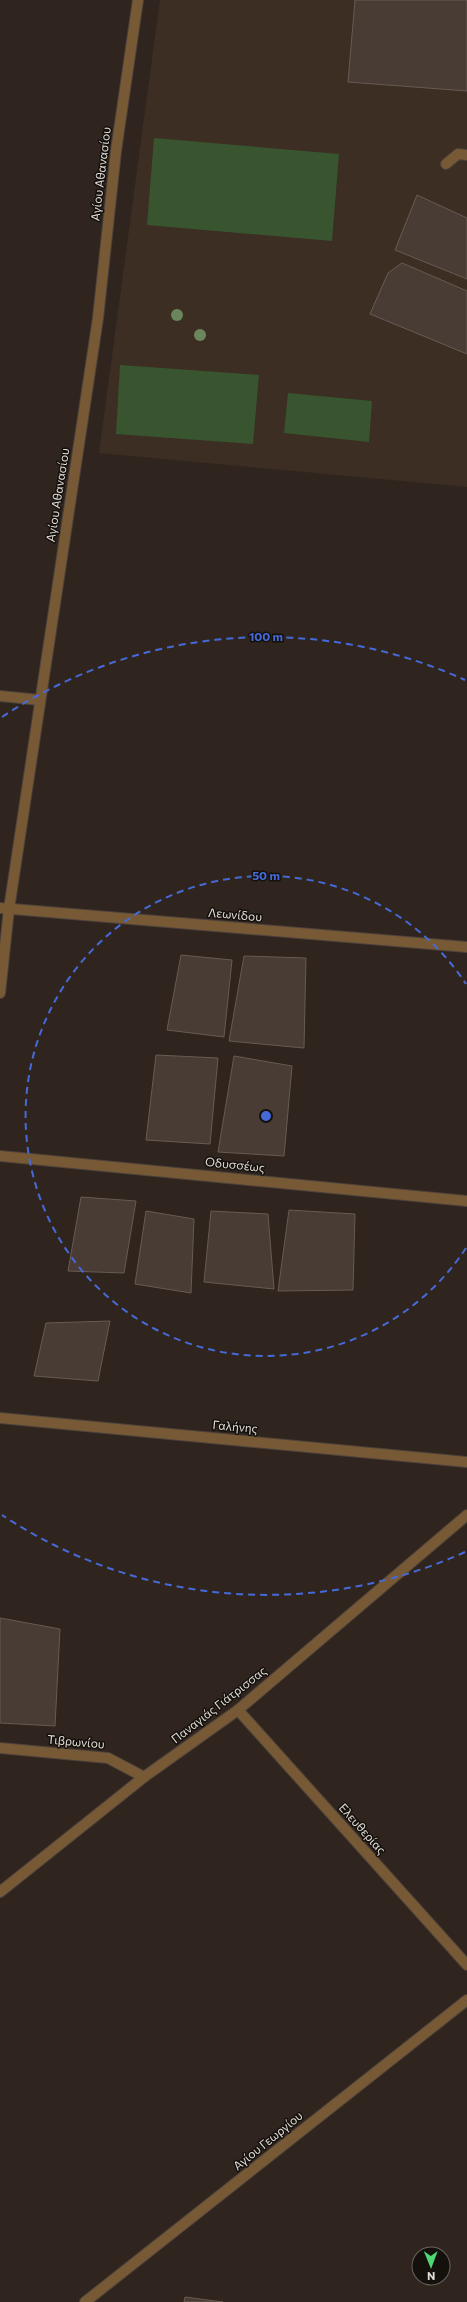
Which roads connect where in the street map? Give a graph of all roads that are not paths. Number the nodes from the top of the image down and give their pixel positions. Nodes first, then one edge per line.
1 (138, 0) edge
2 (467, 155) edge
3 (446, 164) dead end
4 (0, 696) edge
5 (40, 700) junction
6 (4, 908) edge
7 (467, 947) edge
8 (0, 993) edge
9 (0, 1156) edge
10 (467, 1201) edge
11 (0, 1418) edge
12 (467, 1462) edge
13 (467, 1516) edge
14 (238, 1710) junction
15 (0, 1748) edge
16 (144, 1777) junction
17 (0, 1892) edge
18 (467, 1965) edge
19 (467, 2000) edge
20 (85, 2302) edge

1 - 5 street, Αγίου Αθανασίου
2 - 3 street
4 - 5 street
5 - 6 street, Αγίου Αθανασίου
6 - 7 street, Λεωνίδου
6 - 8 street, Αγίου Αθανασίου
9 - 10 street, Οδυσσέως
11 - 12 street, Γαλήνης
13 - 14 street, Παναγιάς Γιάτρισσας
14 - 16 street, Παναγιάς Γιάτρισσας
14 - 18 street, Ελευθερίας
15 - 16 street, Τιβρωνίου
16 - 17 street, Παναγιάς Γιάτρισσας
19 - 20 street, Αγίου Γεωργίου

